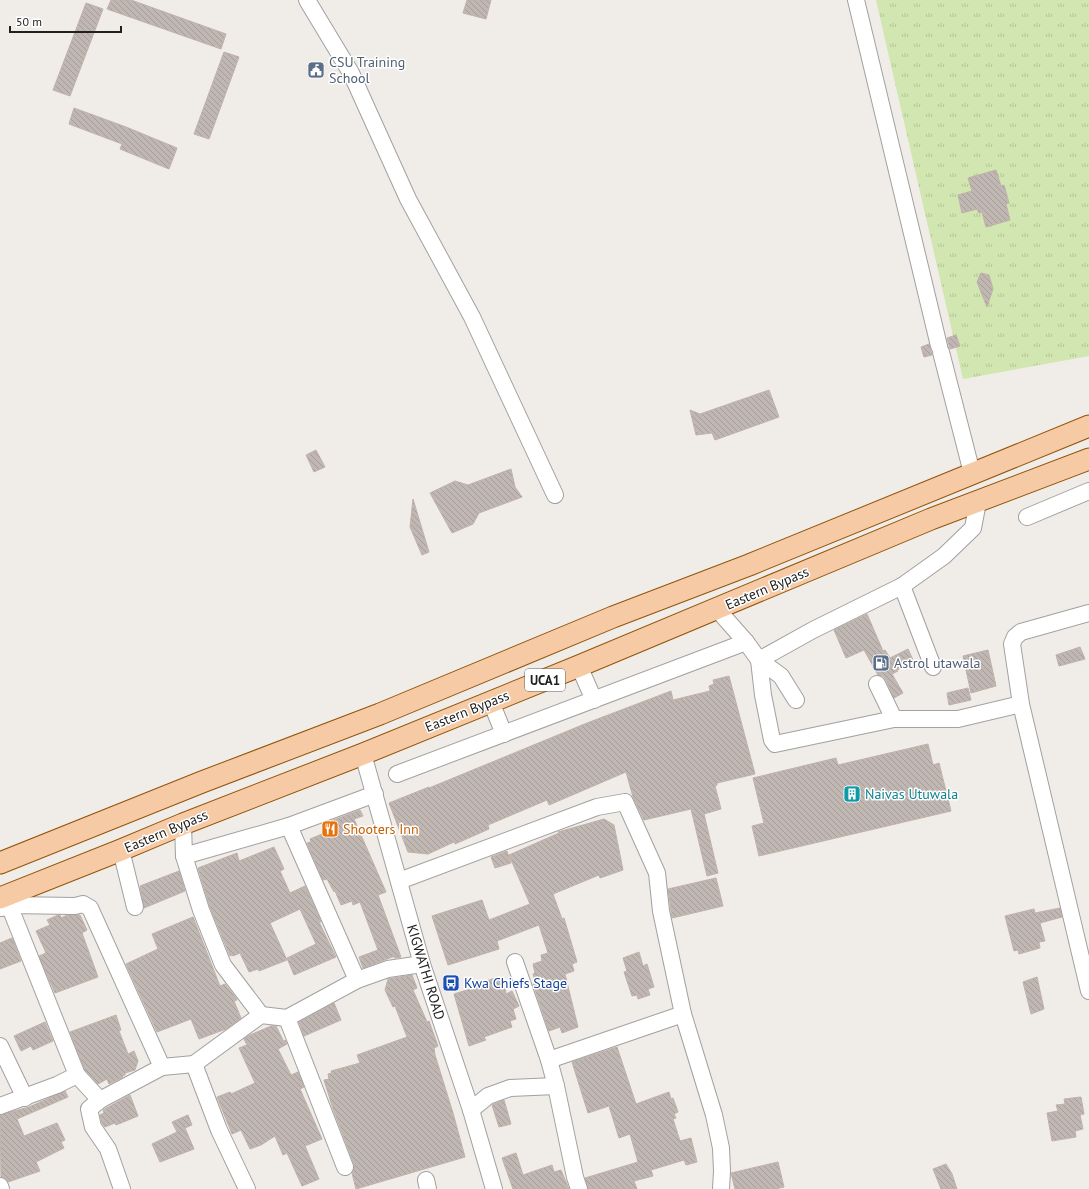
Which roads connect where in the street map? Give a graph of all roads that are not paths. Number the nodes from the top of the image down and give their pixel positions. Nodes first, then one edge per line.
1 (307, 0) edge
2 (856, 0) edge
3 (1089, 426) edge
4 (1089, 459) edge
5 (972, 473) junction
6 (1089, 491) edge
7 (555, 495) dead end
8 (978, 502) junction
9 (1027, 517) dead end
10 (902, 586) junction
11 (717, 609) junction
12 (1089, 613) edge
13 (746, 642) junction
14 (759, 660) junction
15 (579, 666) junction
16 (933, 667) dead end
17 (877, 684) dead end
18 (594, 700) junction
19 (796, 700) dead end
20 (491, 702) junction
21 (1021, 704) junction
22 (894, 719) junction
23 (504, 734) junction
24 (363, 754) junction
25 (397, 774) dead end
26 (375, 794) junction
27 (183, 824) junction
28 (289, 826) junction
29 (121, 850) junction
30 (184, 856) junction
31 (0, 863) edge
32 (399, 881) junction
33 (7, 901) edge
34 (135, 907) dead end
35 (516, 962) dead end
36 (422, 964) junction
37 (357, 980) junction
38 (1089, 991) edge
39 (683, 1014) junction
40 (261, 1015) junction
41 (287, 1018) junction
42 (0, 1046) edge
43 (549, 1060) junction
44 (194, 1064) junction
45 (162, 1067) junction
46 (77, 1075) junction
47 (556, 1086) junction
48 (25, 1098) junction
49 (100, 1100) junction
50 (0, 1106) edge
51 (470, 1110) junction
52 (346, 1167) dead end
53 (0, 1186) edge
54 (1, 1189) edge
55 (122, 1189) edge
56 (247, 1189) edge
57 (494, 1189) edge
58 (579, 1189) edge
59 (721, 1189) edge

1 - 7 street
2 - 5 street
3 - 5 main road, Eastern Bypass / UCA1
4 - 8 main road, Eastern Bypass / UCA1
5 - 31 main road, Eastern Bypass / UCA1
6 - 9 street
8 - 10 street
8 - 11 main road, Eastern Bypass / UCA1
10 - 14 street
10 - 16 street
11 - 13 street
11 - 15 main road, Eastern Bypass / UCA1
12 - 21 street
13 - 14 street
13 - 18 street
14 - 19 street
14 - 22 street
15 - 18 street
15 - 20 main road, Eastern Bypass / UCA1
17 - 22 street
18 - 23 street
20 - 23 street
20 - 24 main road, Eastern Bypass / UCA1
21 - 22 street
21 - 38 street
23 - 25 street
24 - 26 street, KIGWATHI ROAD
24 - 27 main road, Eastern Bypass / UCA1
26 - 28 street
26 - 32 street, KIGWATHI ROAD
27 - 29 main road, Eastern Bypass / UCA1
27 - 30 street
28 - 30 street
28 - 37 street
29 - 33 main road, Eastern Bypass / UCA1
29 - 34 street
30 - 40 street
32 - 36 street, KIGWATHI ROAD
32 - 39 street
33 - 45 street
33 - 46 street
35 - 43 street
36 - 37 street
36 - 51 street, KIGWATHI ROAD
37 - 41 street
39 - 43 street
39 - 59 street
40 - 41 street
40 - 44 street
41 - 52 street
42 - 48 street
43 - 47 street
44 - 45 street
44 - 56 street
45 - 49 street
46 - 48 street
46 - 49 street
47 - 51 street
47 - 58 street
48 - 50 street
49 - 55 street
51 - 57 street, KIGWATHI ROAD
53 - 54 street

